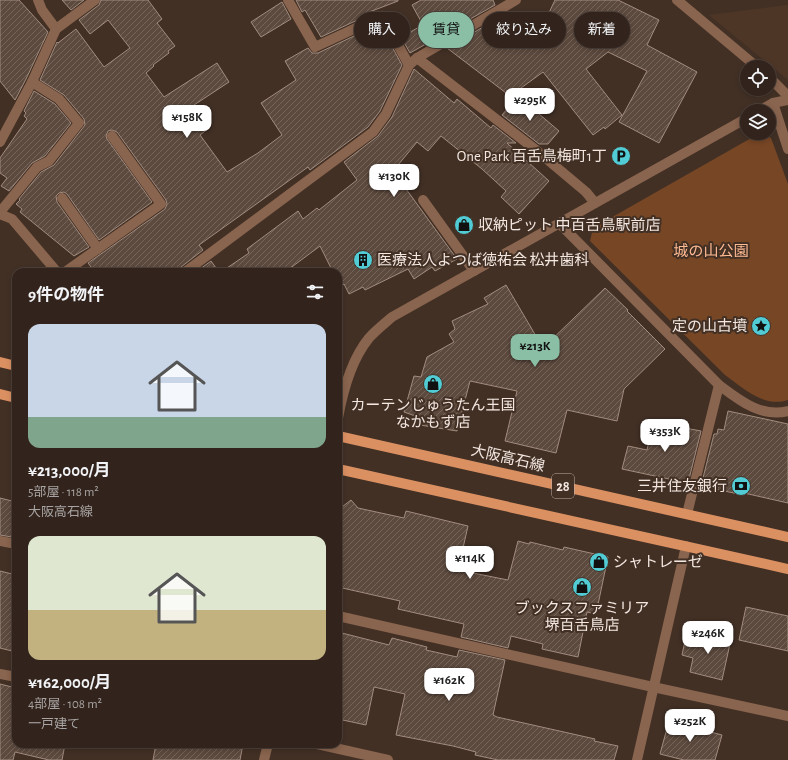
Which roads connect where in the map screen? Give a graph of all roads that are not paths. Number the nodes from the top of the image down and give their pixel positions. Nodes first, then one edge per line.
1 (38, 0) edge
2 (95, 0) edge
3 (288, 0) edge
4 (516, 0) edge
5 (677, 0) edge
6 (56, 29) junction
7 (417, 58) junction
8 (749, 60) edge
9 (409, 65) junction
10 (32, 82) junction
11 (776, 84) edge
12 (788, 96) edge
13 (788, 100) edge
14 (773, 103) joint
15 (740, 122) edge
16 (112, 136) dead end
17 (0, 142) edge
18 (788, 149) edge
19 (62, 198) dead end
20 (423, 200) dead end
21 (595, 203) junction
22 (0, 213) edge
23 (559, 223) junction
24 (98, 248) junction
25 (54, 268) edge
26 (70, 268) edge
27 (190, 268) edge
28 (474, 271) junction
29 (0, 362) edge
30 (12, 365) edge
31 (719, 385) junction
32 (0, 394) edge
33 (12, 397) edge
34 (342, 402) edge
35 (788, 411) edge
36 (342, 437) edge
37 (342, 470) edge
38 (687, 514) junction
39 (788, 536) edge
40 (0, 541) edge
41 (12, 543) edge
42 (686, 546) junction
43 (788, 569) edge
44 (342, 617) edge
45 (0, 674) edge
46 (12, 676) edge
47 (653, 687) junction
48 (788, 716) edge
49 (267, 748) edge
50 (335, 748) edge
51 (264, 760) edge
52 (388, 760) edge
53 (637, 760) edge

1 - 6 street
2 - 6 street
3 - 9 street
4 - 7 street
5 - 8 street
6 - 10 street
7 - 9 street
7 - 21 street
9 - 27 street
10 - 17 street
10 - 22 street
11 - 12 street
13 - 14 street
14 - 18 street
15 - 21 street
16 - 24 street
19 - 24 street
20 - 28 street
21 - 23 street
22 - 25 street
23 - 28 street
23 - 31 street
24 - 26 street
28 - 34 street
29 - 30 main road
31 - 35 street
31 - 38 street
32 - 33 main road
36 - 38 main road, 大阪高石線 / 28
37 - 42 main road, 28
38 - 39 main road, 大阪高石線 / 28
40 - 41 street
42 - 43 main road, 28
42 - 47 street
44 - 47 street
45 - 46 street
47 - 48 street
47 - 53 street
49 - 51 street
50 - 52 street

